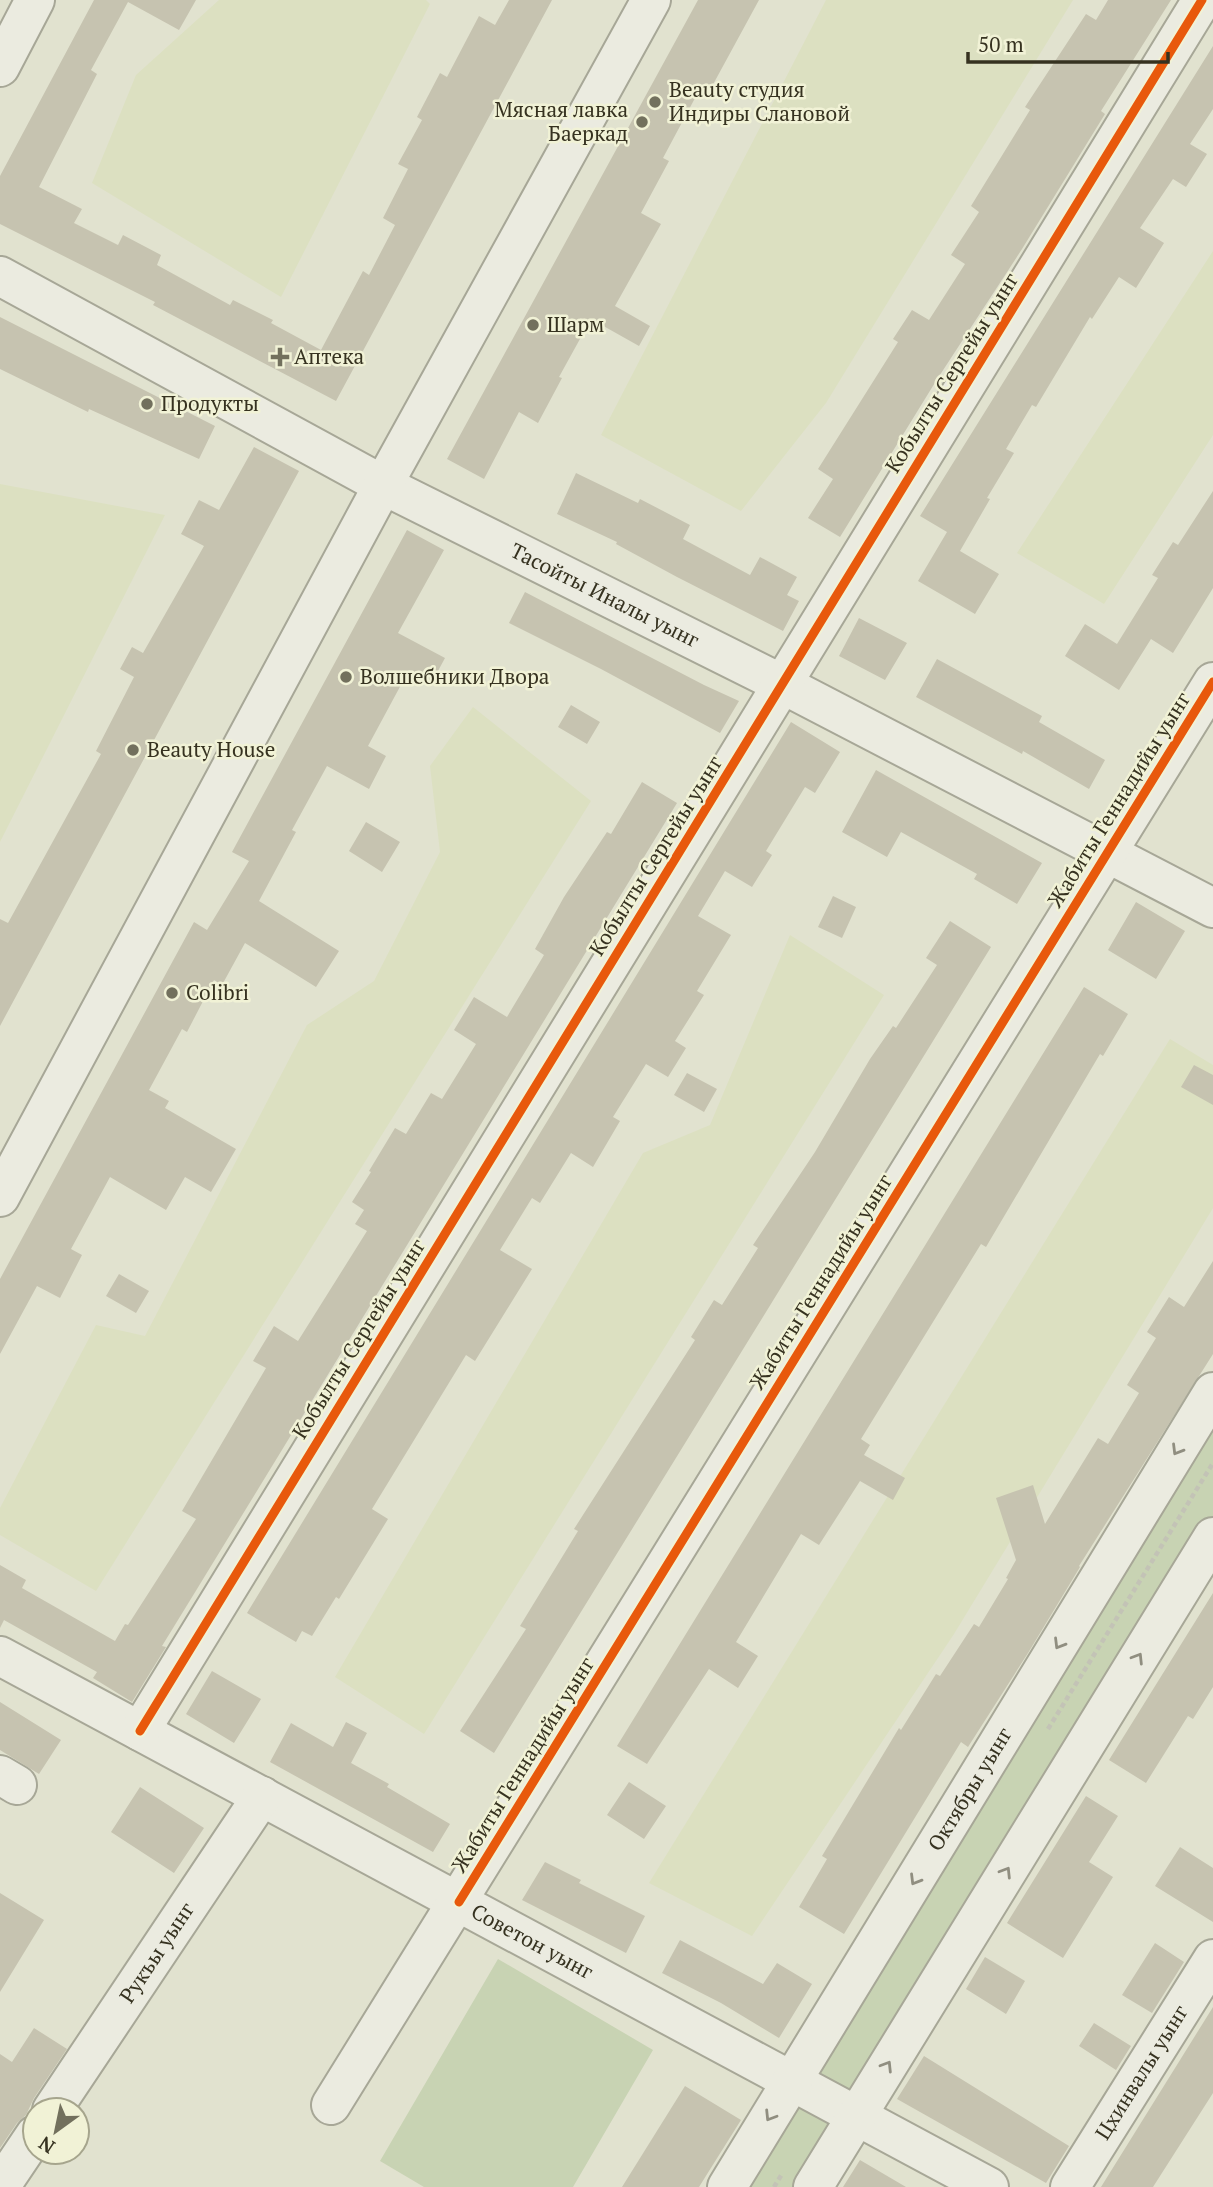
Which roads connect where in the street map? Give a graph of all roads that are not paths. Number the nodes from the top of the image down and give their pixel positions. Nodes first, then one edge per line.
1 (35, 0) edge
2 (651, 0) edge
3 (1202, 0) edge
4 (0, 67) edge
5 (0, 276) edge
6 (383, 485) junction
7 (1213, 681) edge
8 (782, 684) junction
9 (1107, 852) junction
10 (1213, 908) edge
11 (0, 1197) edge
12 (1213, 1392) edge
13 (1213, 1537) edge
14 (3, 1666) edge
15 (140, 1731) junction
16 (262, 1796) junction
17 (458, 1902) junction
18 (1213, 1959) edge
19 (792, 2081) junction
20 (61, 2096) edge
21 (331, 2105) dead end
22 (857, 2116) junction
23 (21, 2156) edge
24 (0, 2187) edge
25 (727, 2187) edge
26 (813, 2187) edge
27 (989, 2187) edge
28 (1070, 2187) edge

1 - 4 street
2 - 6 street
3 - 8 street, Кобылты Сергейы уынг
5 - 6 street, Тасойты Иналы уынг
6 - 8 street, Тасойты Иналы уынг
6 - 11 street
7 - 9 street, Жабиты Геннадийы уынг
8 - 9 street, Тасойты Иналы уынг
8 - 15 street, Кобылты Сергейы уынг
9 - 10 street, Тасойты Иналы уынг
9 - 17 street, Жабиты Геннадийы уынг
12 -> 19 street, Октябры уынг
22 -> 13 street
14 - 15 street, Советон уынг
15 - 16 street, Советон уынг
16 - 17 street, Советон уынг
16 - 20 street, Рукъы уынг
17 - 19 street, Советон уынг
17 - 21 street, Жабиты Геннадийы уынг
18 - 28 street, Цхинвалы уынг
19 - 22 street, Советон уынг
19 -> 25 street, Октябры уынг
22 - 26 street
22 - 27 street, Советон уынг
23 - 24 street

